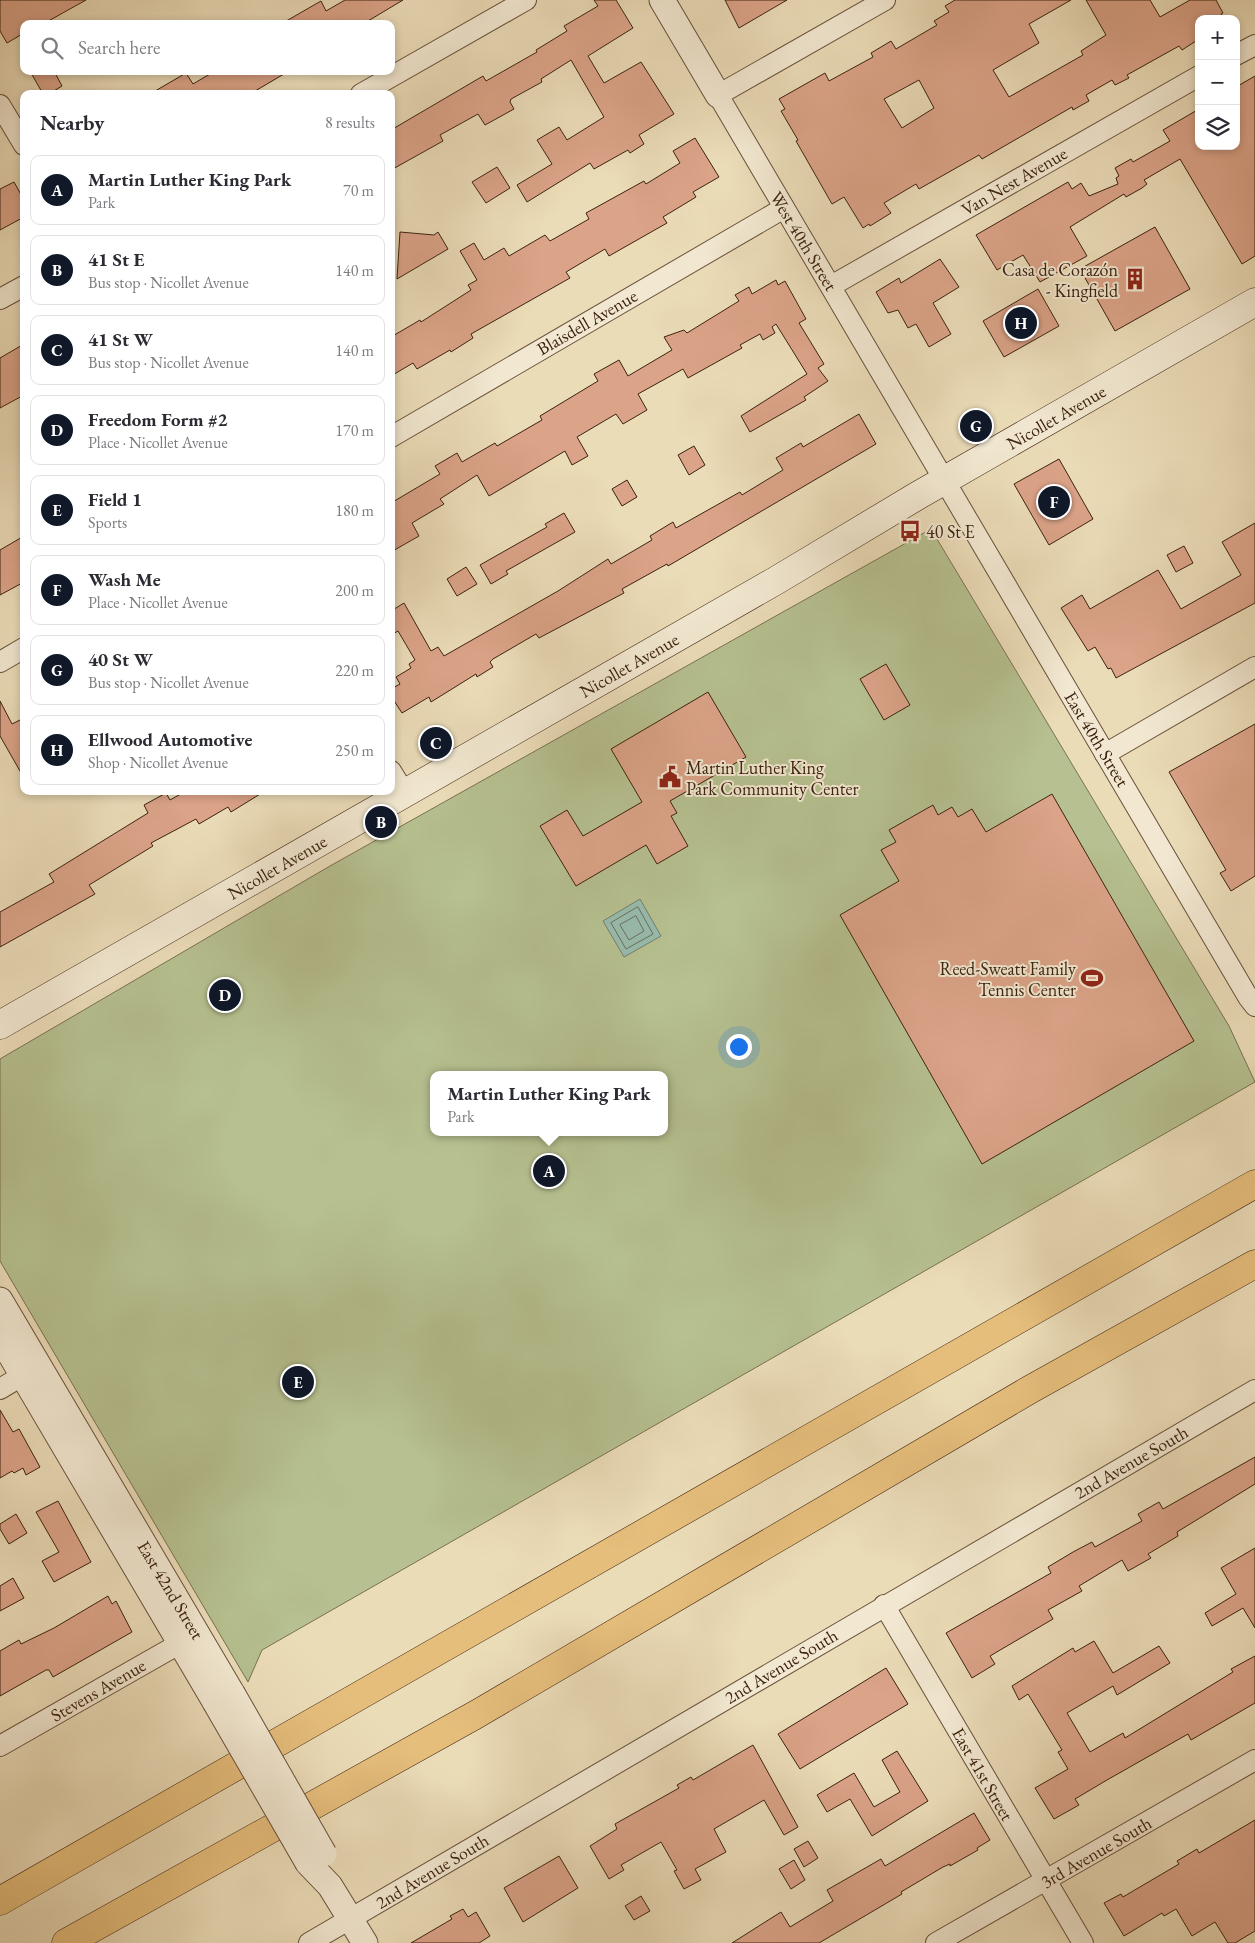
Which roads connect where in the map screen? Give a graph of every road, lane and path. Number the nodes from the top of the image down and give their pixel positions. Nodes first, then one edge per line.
1 (526, 0) edge
2 (662, 0) edge
3 (885, 0) edge
4 (1255, 45) edge
5 (1240, 53) edge
6 (394, 75) edge
7 (395, 75) edge
8 (1195, 78) edge
9 (368, 90) edge
10 (718, 95) junction
11 (0, 104) edge
12 (20, 138) edge
13 (784, 208) junction
14 (831, 286) junction
15 (20, 288) edge
16 (0, 299) edge
17 (1255, 302) edge
18 (395, 435) edge
19 (944, 482) junction
20 (20, 650) edge
21 (0, 662) edge
22 (1255, 667) edge
23 (1105, 754) junction
24 (398, 782) edge
25 (377, 795) edge
26 (1251, 1002) edge
27 (0, 1025) edge
28 (1255, 1184) edge
29 (1255, 1264) edge
30 (0, 1300) edge
31 (0, 1337) edge
32 (31, 1371) junction
33 (0, 1389) edge
34 (1255, 1390) edge
35 (884, 1605) junction
36 (188, 1638) junction
37 (0, 1746) edge
38 (1255, 1760) edge
39 (1046, 1880) junction
40 (0, 1901) edge
41 (350, 1919) junction
42 (66, 1943) edge
43 (308, 1943) edge
44 (365, 1943) edge
45 (936, 1943) edge
46 (1083, 1943) edge

1 - 7 street
2 - 10 street, West 40th Street
3 - 10 street
4 - 5 street
6 - 9 street
8 - 14 street, Van Nest Avenue
10 - 13 street, West 40th Street
11 - 12 street
13 - 14 street, West 40th Street
13 - 18 street, Blaisdell Avenue
14 - 19 street, West 40th Street
15 - 16 street
17 - 19 main road, Nicollet Avenue
19 - 23 street, East 40th Street
19 - 24 main road, Nicollet Avenue
20 - 21 street
22 - 23 street
23 - 26 street, East 40th Street
25 - 27 main road, Nicollet Avenue
28 - 40 highway
29 - 42 highway
30 - 32 street, East 42nd Street
31 - 32 street, East 42nd Street
32 - 33 street
32 - 36 street, East 42nd Street
34 - 35 street, 2nd Avenue South
35 - 39 street, East 41st Street
35 - 41 street, 2nd Avenue South
36 - 37 street, Stevens Avenue
36 - 41 street, East 42nd Street, bridge
38 - 39 street, 3rd Avenue South
39 - 45 street, 3rd Avenue South
39 - 46 street, East 41st Street
41 - 43 street, 2nd Avenue South
41 - 44 street, East 42nd Street

